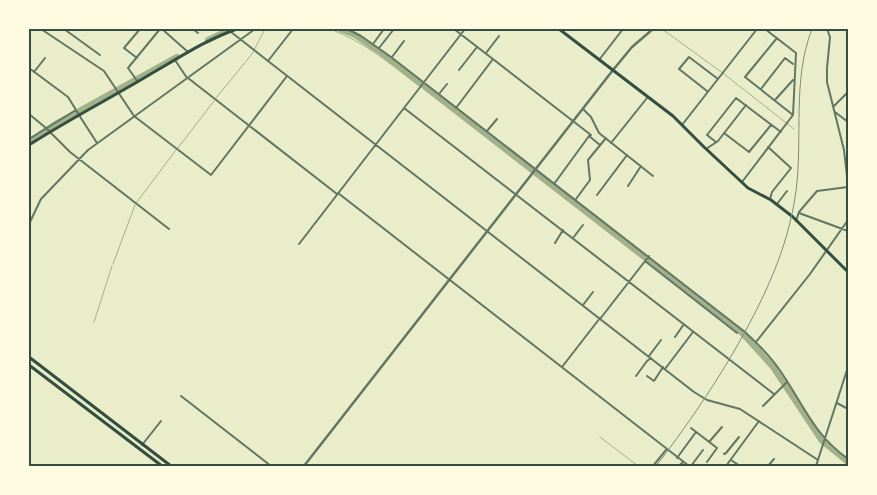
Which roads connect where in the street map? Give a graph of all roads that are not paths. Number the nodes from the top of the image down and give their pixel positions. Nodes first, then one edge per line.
1 (41, 29) edge
2 (64, 29) edge
3 (140, 29) edge
4 (161, 29) edge
5 (193, 29) edge
6 (238, 29) edge
7 (255, 29) edge
8 (293, 29) edge
9 (347, 29) edge
10 (384, 29) edge
11 (394, 29) edge
12 (454, 29) edge
13 (465, 29) edge
14 (559, 29) edge
15 (623, 29) edge
16 (653, 29) edge
17 (757, 29) edge
18 (765, 29) edge
19 (827, 29) edge
20 (230, 31) junction
21 (198, 33) dead end
22 (461, 34) junction
23 (499, 36) dead end
24 (777, 38) junction
25 (240, 40) junction
26 (404, 41) dead end
27 (373, 44) junction
28 (477, 47) junction
29 (379, 48) junction
30 (189, 53) junction
31 (486, 53) junction
32 (100, 55) dead end
33 (391, 57) junction
34 (45, 58) dead end
35 (137, 58) junction
36 (493, 59) junction
37 (176, 60) junction
38 (599, 60) junction
39 (268, 62) junction
40 (794, 64) junction
41 (29, 68) edge
42 (459, 70) dead end
43 (613, 70) junction
44 (34, 72) junction
45 (287, 76) junction
46 (188, 78) junction
47 (718, 79) junction
48 (137, 80) junction
49 (794, 80) junction
50 (423, 82) junction
51 (447, 84) dead end
52 (761, 89) junction
53 (118, 91) junction
54 (708, 92) junction
55 (848, 92) edge
56 (439, 94) junction
57 (648, 96) junction
58 (775, 100) junction
59 (746, 105) junction
60 (834, 107) junction
61 (404, 108) junction
62 (456, 108) junction
63 (583, 109) junction
64 (835, 112) junction
65 (78, 113) junction
66 (29, 114) edge
67 (793, 114) junction
68 (134, 116) junction
69 (497, 119) dead end
70 (573, 122) junction
71 (848, 122) edge
72 (682, 125) junction
73 (771, 125) junction
74 (249, 126) junction
75 (47, 128) junction
76 (49, 131) junction
77 (487, 132) junction
78 (724, 132) junction
79 (780, 132) junction
80 (590, 136) junction
81 (606, 138) junction
82 (29, 139) edge
83 (716, 142) junction
84 (97, 143) junction
85 (611, 143) junction
86 (376, 144) junction
87 (29, 145) edge
88 (600, 145) junction
89 (768, 147) junction
90 (706, 149) junction
91 (627, 155) junction
92 (79, 159) junction
93 (642, 166) junction
94 (536, 170) junction
95 (653, 176) dead end
96 (742, 182) junction
97 (554, 184) junction
98 (628, 186) dead end
99 (848, 186) edge
100 (787, 191) dead end
101 (338, 194) junction
102 (597, 194) dead end
103 (517, 195) junction
104 (770, 199) junction
105 (575, 200) junction
106 (776, 204) junction
107 (799, 213) junction
108 (30, 218) edge
109 (848, 220) edge
110 (796, 221) junction
111 (29, 224) edge
112 (583, 225) dead end
113 (169, 229) dead end
114 (842, 229) junction
115 (563, 230) junction
116 (848, 231) edge
117 (488, 232) junction
118 (573, 238) junction
119 (555, 243) dead end
120 (299, 244) dead end
121 (827, 251) junction
122 (648, 257) junction
123 (646, 261) junction
124 (848, 272) edge
125 (449, 281) junction
126 (629, 281) junction
127 (593, 292) dead end
128 (583, 306) junction
129 (600, 319) junction
130 (684, 324) junction
131 (693, 332) junction
132 (737, 333) dead end
133 (675, 337) dead end
134 (661, 340) dead end
135 (756, 342) junction
136 (650, 357) junction
137 (29, 358) edge
138 (29, 365) edge
139 (848, 366) edge
140 (562, 367) junction
141 (664, 368) junction
142 (636, 376) dead end
143 (647, 376) dead end
144 (786, 383) junction
145 (774, 394) junction
146 (181, 396) dead end
147 (836, 403) junction
148 (763, 406) dead end
149 (848, 409) edge
150 (161, 421) dead end
151 (759, 421) junction
152 (722, 427) dead end
153 (691, 428) dead end
154 (696, 432) junction
155 (739, 437) dead end
156 (824, 440) junction
157 (710, 442) junction
158 (142, 445) junction
159 (666, 450) junction
160 (704, 450) dead end
161 (677, 458) junction
162 (731, 459) junction
163 (774, 459) dead end
164 (848, 459) edge
165 (818, 460) junction
166 (683, 462) junction
167 (707, 462) dead end
168 (162, 466) edge
169 (171, 466) edge
170 (271, 466) edge
171 (304, 466) edge
172 (653, 466) edge
173 (680, 466) edge
174 (690, 466) edge
175 (726, 466) edge
176 (740, 466) edge
177 (768, 466) edge
178 (816, 466) edge

1 - 53 street
2 - 32 street
3 - 35 street
4 - 30 street
4 - 35 street
5 - 21 street
6 - 20 main road
7 - 25 street
8 - 39 street
9 - 27 street
10 - 27 street
11 - 29 street
12 - 22 street
13 - 22 street
14 - 38 main road
15 - 38 street
16 - 43 street
17 - 47 street
18 - 24 street
19 - 60 street
20 - 25 street
20 - 30 main road
22 - 28 street
22 - 50 street
23 - 31 street
24 - 40 street
24 - 52 street
25 - 39 street
25 - 46 street
26 - 33 street
27 - 29 street
28 - 31 street
28 - 42 street
29 - 33 street
30 - 37 main road
31 - 36 street
33 - 50 street
34 - 44 street
35 - 48 street
36 - 62 street
36 - 70 street
37 - 46 street
37 - 48 main road
38 - 43 main road
39 - 45 street
40 - 49 street
40 - 52 street
41 - 44 street
43 - 57 main road
43 - 63 street
44 - 65 street
45 - 74 street
45 - 86 street
46 - 68 street
46 - 74 street
47 - 54 street
47 - 54 street
48 - 53 main road
49 - 58 street
49 - 67 street
50 - 56 street
50 - 61 street
51 - 56 street
52 - 58 street
53 - 65 main road
53 - 68 street
54 - 72 street
55 - 60 street
56 - 62 street
57 - 72 main road
57 - 85 street
58 - 67 street
59 - 73 street
59 - 78 street
59 - 83 street
60 - 64 street
61 - 86 street
61 - 103 street
62 - 77 street
63 - 70 street
63 - 81 street
64 - 71 street
64 - 99 street
65 - 75 street
65 - 76 main road
65 - 84 street
66 - 75 street
67 - 79 street
68 - 74 street
68 - 84 street
69 - 77 street
70 - 80 street
70 - 94 street
72 - 90 main road
73 - 78 street
73 - 79 street
74 - 101 street
75 - 76 street
75 - 82 street
76 - 87 main road
76 - 92 street
77 - 94 street
78 - 83 street
79 - 89 street
80 - 88 street
80 - 97 street
81 - 85 street
81 - 88 street
83 - 90 street
84 - 92 street
85 - 91 street
86 - 101 street
86 - 117 street
88 - 105 street
89 - 96 street
89 - 104 street
90 - 96 main road
91 - 93 street
91 - 102 street
92 - 108 street
92 - 113 street
93 - 95 street
93 - 98 street
94 - 97 street
94 - 103 street
96 - 104 main road
97 - 105 street
99 - 107 street
100 - 106 street
101 - 120 street
101 - 125 street
103 - 115 street
103 - 117 street
104 - 106 main road
105 - 122 street
106 - 110 main road
107 - 110 street
107 - 114 street
108 - 111 street
109 - 114 street
110 - 121 main road
112 - 118 street
114 - 116 street
114 - 121 street
115 - 118 street
115 - 119 street
117 - 125 street
117 - 128 street
118 - 126 street
121 - 124 main road
121 - 135 street
122 - 123 street
122 - 135 street
123 - 126 street
123 - 132 street
125 - 140 street
125 - 171 street
126 - 129 street
126 - 130 street
127 - 128 street
128 - 129 street
129 - 136 street
129 - 140 street
130 - 131 street
130 - 133 street
131 - 141 street
131 - 145 street
134 - 136 street
135 - 144 street
136 - 141 street
136 - 142 street
137 - 158 main road
138 - 168 main road
139 - 147 street
140 - 159 street
141 - 143 street
141 - 151 street
144 - 145 street
144 - 156 street
145 - 148 street
146 - 170 street
147 - 149 street
147 - 156 street
150 - 158 street
151 - 162 street
151 - 165 street
152 - 157 street
153 - 154 street
154 - 157 street
154 - 161 street
155 - 162 street
156 - 164 street
156 - 165 street
157 - 167 street
158 - 169 main road
159 - 161 street
159 - 172 street
160 - 174 street
161 - 166 street
162 - 175 street
162 - 176 street
163 - 177 street
165 - 178 street
166 - 173 street
166 - 174 street

